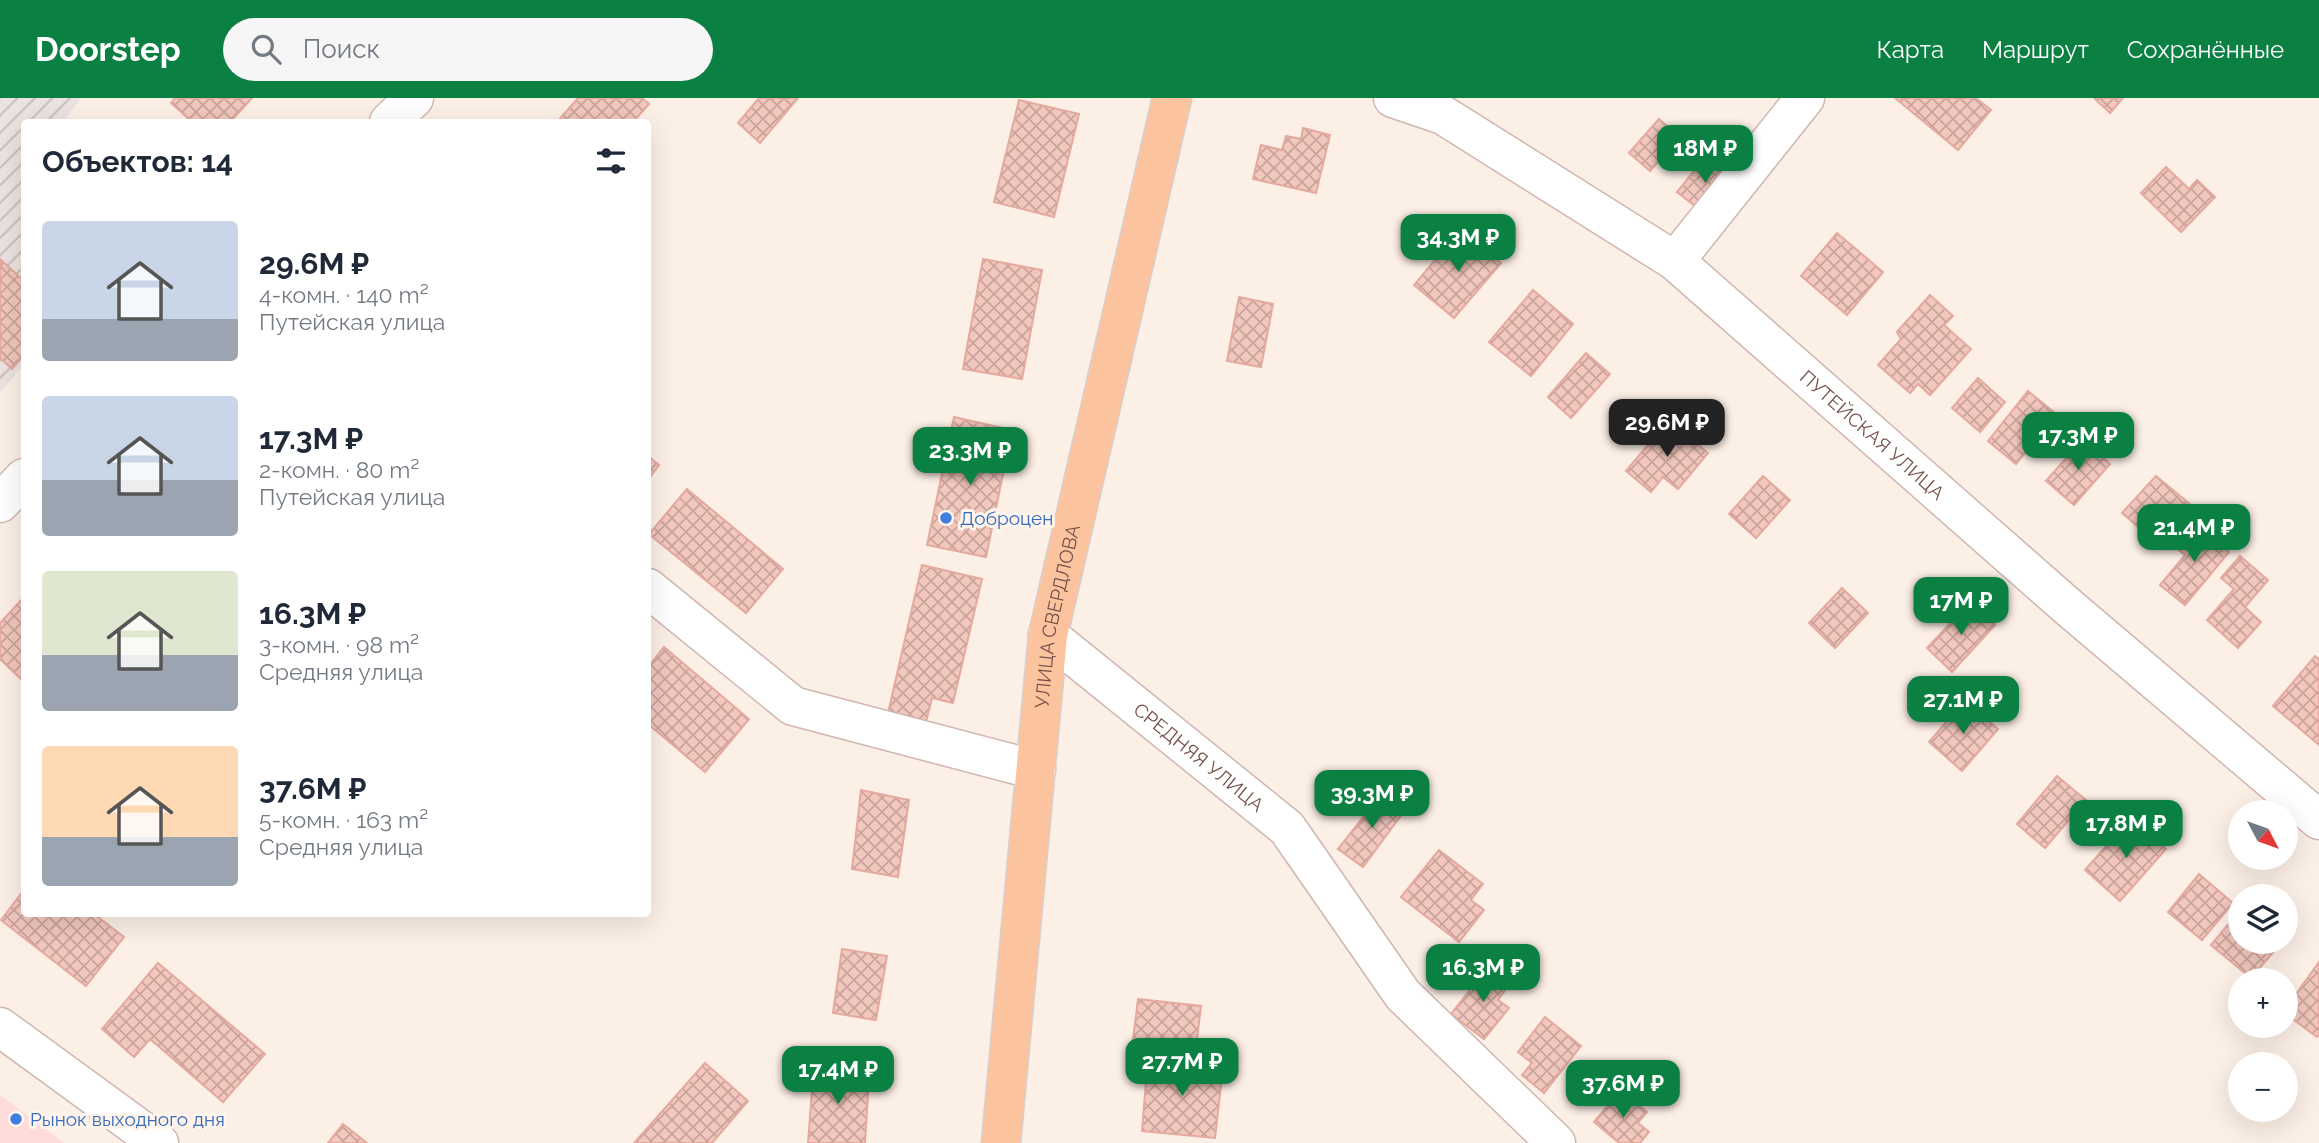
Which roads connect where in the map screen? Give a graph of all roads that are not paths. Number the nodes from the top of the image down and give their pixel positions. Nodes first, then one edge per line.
1 (414, 98) edge
2 (1172, 98) edge
3 (1393, 98) edge
4 (1805, 98) edge
5 (392, 119) edge
6 (1675, 261) junction
7 (21, 481) edge
8 (0, 503) edge
9 (651, 590) edge
10 (1048, 635) junction
11 (1036, 770) junction
12 (2319, 820) edge
13 (0, 1027) edge
14 (159, 1143) edge
15 (1001, 1143) edge
16 (1556, 1143) edge

1 - 5 street
2 - 10 main road, УЛИЦА СВЕРДЛОВА
3 - 6 street, ПУТЕЙСКАЯ УЛИЦА
4 - 6 street
6 - 12 street, ПУТЕЙСКАЯ УЛИЦА
7 - 8 street
9 - 11 street
10 - 11 main road, УЛИЦА СВЕРДЛОВА
10 - 16 street, СРЕДНЯЯ УЛИЦА
11 - 15 main road, УЛИЦА СВЕРДЛОВА
13 - 14 street

